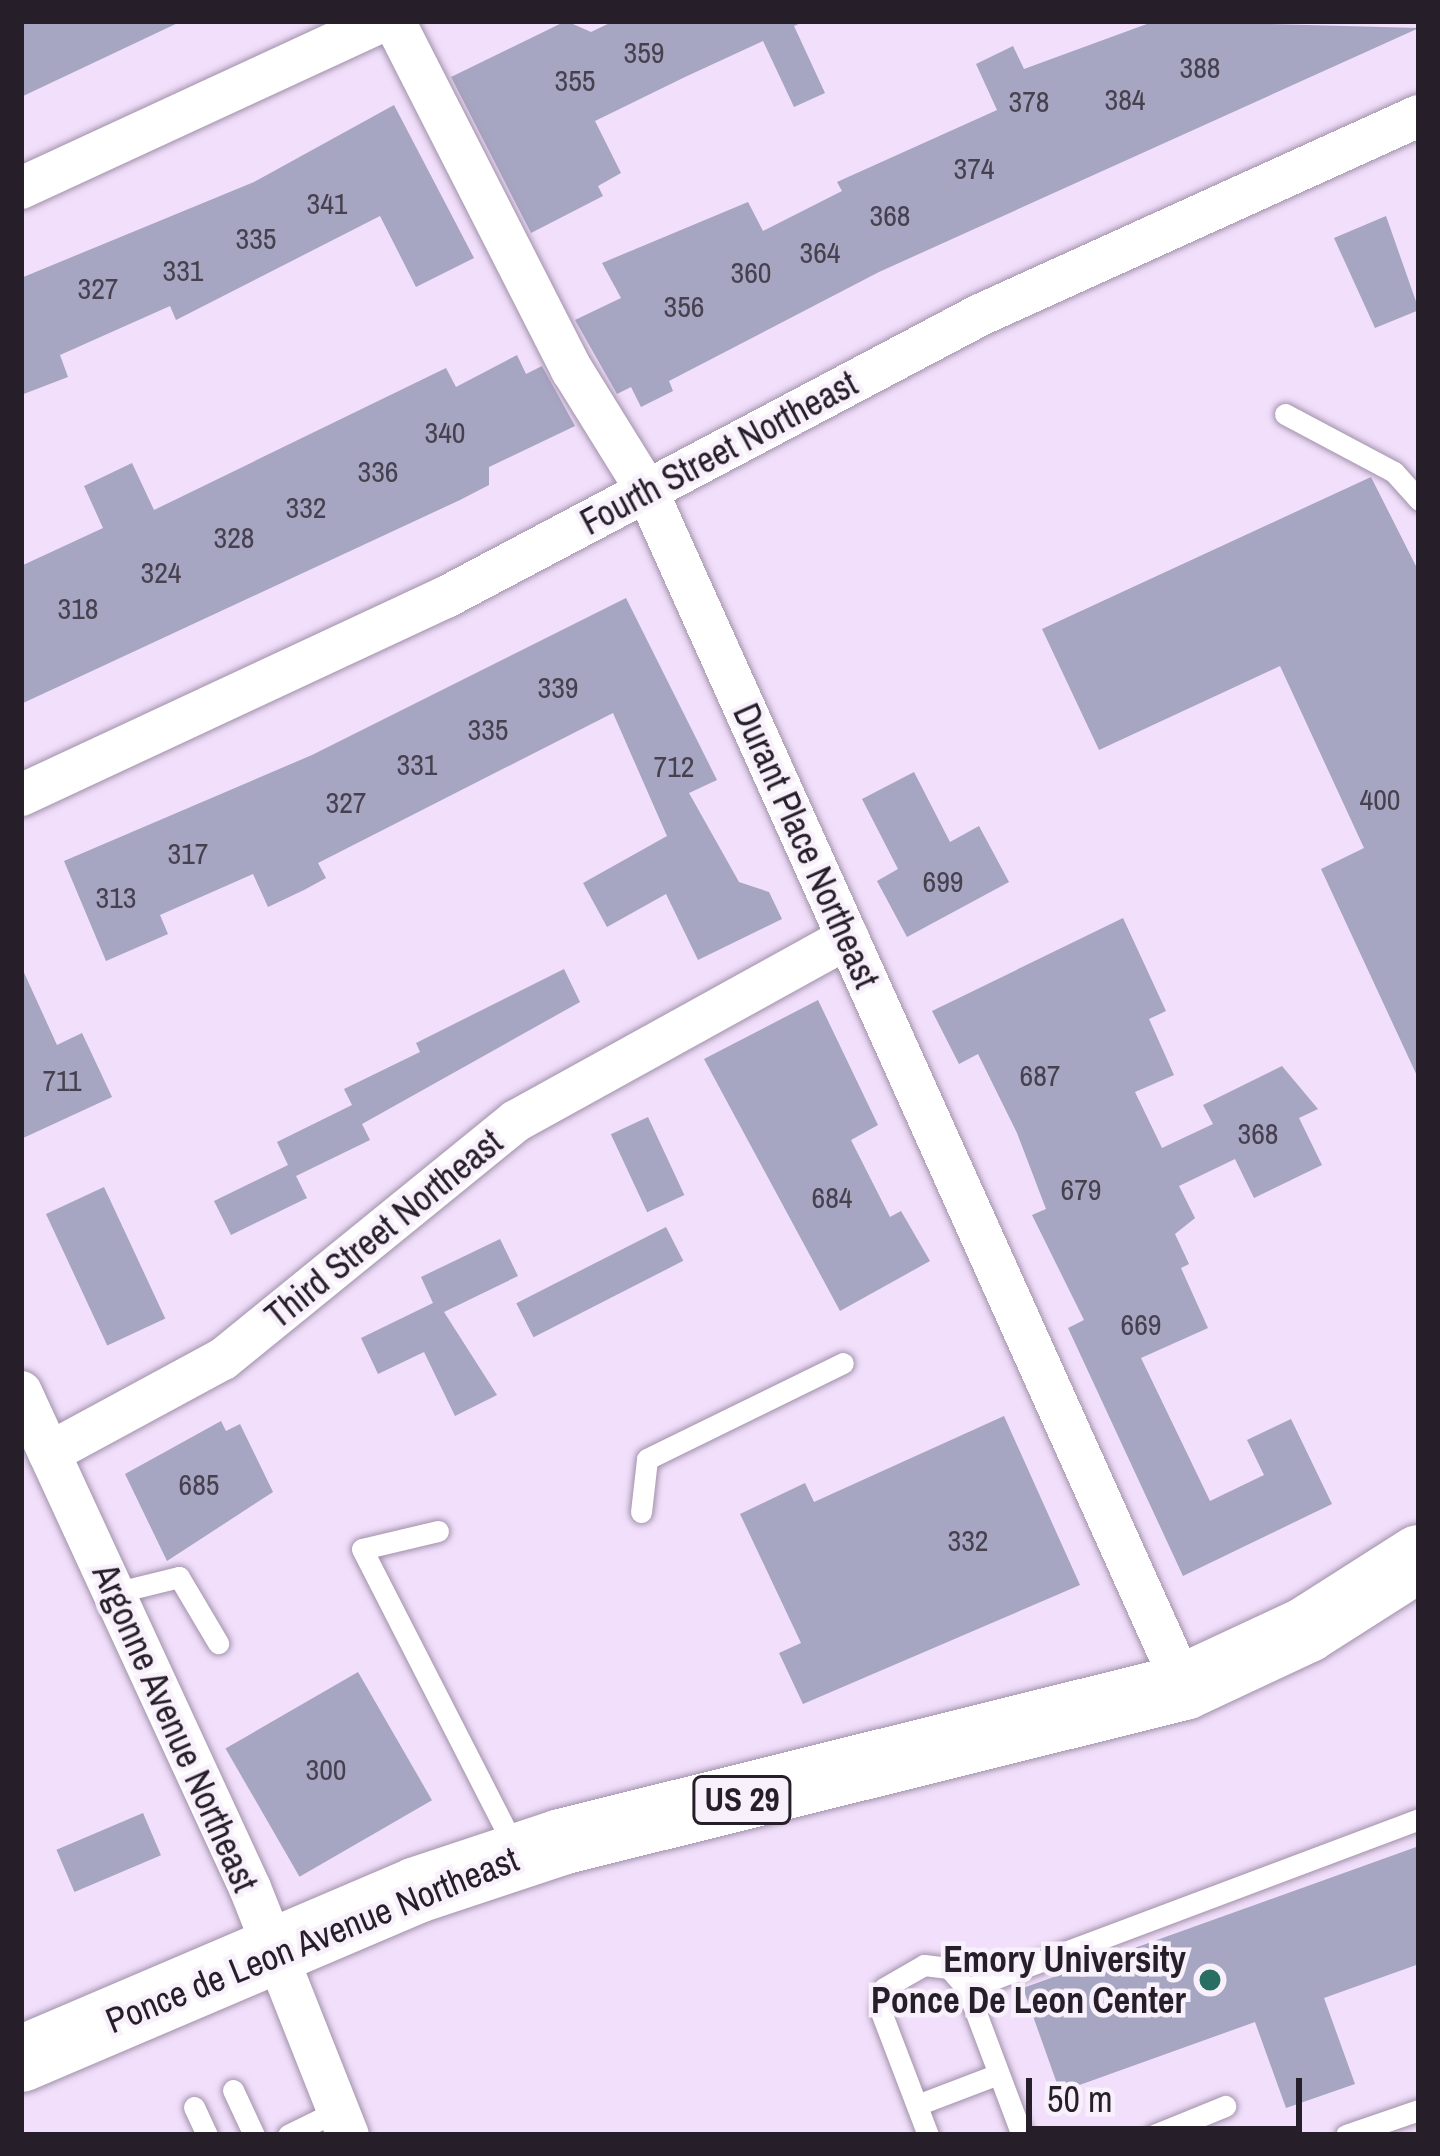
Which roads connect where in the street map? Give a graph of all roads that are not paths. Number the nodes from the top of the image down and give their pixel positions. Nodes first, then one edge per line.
1 (382, 21) edge
2 (394, 21) edge
3 (1419, 116) edge
4 (21, 188) edge
5 (1285, 414) dead end
6 (646, 491) junction
7 (1419, 500) edge
8 (21, 795) edge
9 (848, 938) junction
10 (843, 1364) dead end
11 (21, 1392) edge
12 (50, 1454) junction
13 (641, 1512) dead end
14 (438, 1531) dead end
15 (1419, 1558) edge
16 (114, 1593) junction
17 (218, 1643) dead end
18 (1184, 1687) junction
19 (1419, 1819) edge
20 (519, 1857) junction
21 (271, 1950) junction
22 (967, 1989) junction
23 (21, 2059) edge
24 (998, 2074) junction
25 (233, 2090) dead end
26 (917, 2105) junction
27 (1225, 2106) dead end
28 (194, 2108) dead end
29 (1419, 2110) edge
30 (342, 2123) edge
31 (207, 2135) edge
32 (254, 2135) edge
33 (288, 2135) edge
34 (928, 2135) edge
35 (1022, 2135) edge
36 (1154, 2135) edge
37 (1346, 2135) edge

1 - 4 street
2 - 6 street, Durant Place Northeast
3 - 6 street, Fourth Street Northeast
5 - 7 lane
6 - 8 street, Fourth Street Northeast
6 - 9 street, Durant Place Northeast
9 - 12 street, Third Street Northeast
9 - 18 street, Durant Place Northeast
10 - 13 lane
11 - 12 street, Argonne Avenue Northeast
12 - 16 street, Argonne Avenue Northeast
14 - 20 lane
15 - 18 highway, Ponce de Leon Avenue Northeast / US 29
16 - 17 lane
16 - 21 street, Argonne Avenue Northeast
18 - 20 highway, Ponce de Leon Avenue Northeast / US 29
19 - 22 lane
20 - 21 highway, Ponce de Leon Avenue Northeast / US 29
21 - 23 highway, Ponce de Leon Avenue Northeast / US 29
21 - 30 street, Argonne Avenue Northeast
22 - 24 lane
22 - 26 lane
24 - 26 lane
24 - 35 lane
25 - 32 lane
26 - 34 lane
27 - 36 lane
28 - 31 lane
29 - 37 lane
30 - 33 lane

